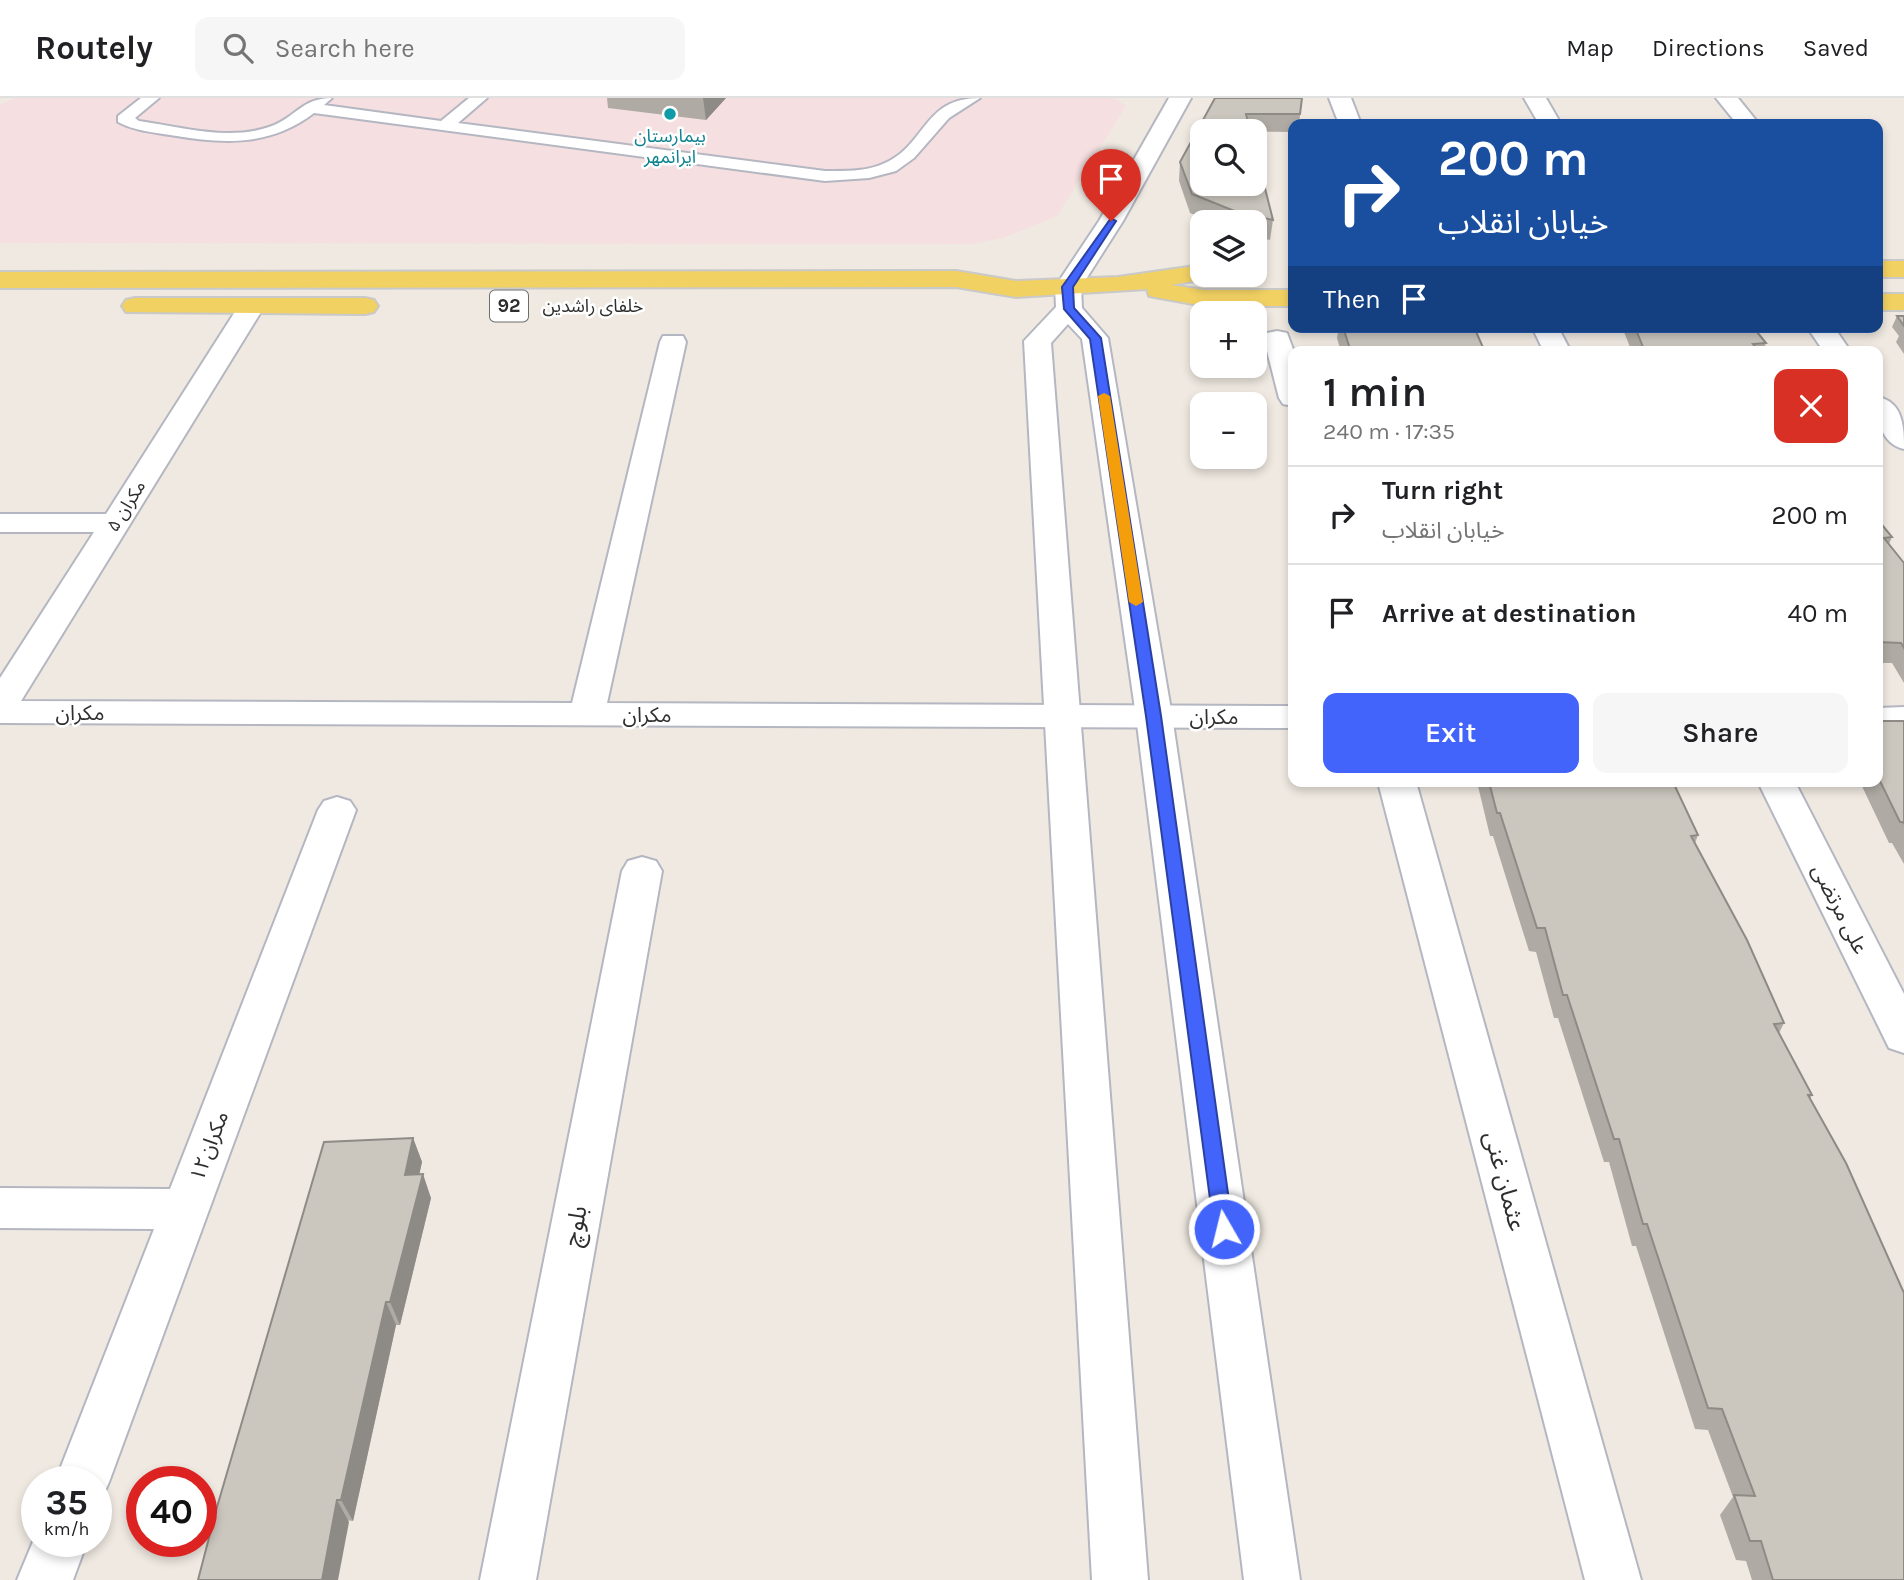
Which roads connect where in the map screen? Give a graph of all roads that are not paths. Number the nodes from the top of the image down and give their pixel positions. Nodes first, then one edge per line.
1 (151, 98) edge
2 (324, 98) edge
3 (479, 98) edge
4 (972, 98) edge
5 (1180, 98) edge
6 (1340, 98) edge
7 (1535, 98) edge
8 (1727, 98) edge
9 (942, 104) edge
10 (310, 108) junction
11 (1347, 119) edge
12 (1547, 119) edge
13 (1744, 119) edge
14 (444, 125) junction
15 (1883, 269) edge
16 (1904, 269) edge
17 (1190, 275) edge
18 (0, 280) edge
19 (1118, 285) junction
20 (1016, 289) junction
21 (1068, 298) junction
22 (1288, 298) edge
23 (1883, 302) edge
24 (1904, 302) edge
25 (949, 304) dead end
26 (107, 306) dead end
27 (391, 306) dead end
28 (251, 307) junction
29 (1277, 339) dead end
30 (673, 342) dead end
31 (1288, 380) edge
32 (1883, 412) edge
33 (1904, 440) edge
34 (0, 523) edge
35 (115, 523) junction
36 (0, 706) edge
37 (0, 712) edge
38 (587, 715) junction
39 (1061, 716) junction
40 (1154, 716) junction
41 (1288, 717) edge
42 (1883, 719) edge
43 (1904, 719) edge
44 (1398, 787) edge
45 (1779, 787) edge
46 (337, 810) dead end
47 (642, 871) dead end
48 (1904, 1037) edge
49 (0, 1208) edge
50 (185, 1209) junction
51 (88, 1466) edge
52 (54, 1557) edge
53 (45, 1580) edge
54 (508, 1580) edge
55 (1119, 1580) edge
56 (1272, 1580) edge
57 (1613, 1580) edge

1 - 10 lane
2 - 10 lane
3 - 14 lane
4 - 9 lane
5 - 21 street
6 - 11 street
7 - 12 street
8 - 13 street
9 - 14 lane
10 - 14 lane
15 - 16 main road
17 - 19 main road, خلفای راشدین / 92
18 - 20 main road, خلفای راشدین / 92
19 - 21 main road, خلفای راشدین / 92
19 - 22 main road, خلفای راشدین / 92
20 - 21 main road, خلفای راشدین / 92
20 - 25 main road, خلفای راشدین / 92
21 - 39 street
21 - 40 street
23 - 24 main road
26 - 28 main road
27 - 28 main road
28 - 35 street, مکران ۵
29 - 31 street
30 - 38 street
32 - 33 street
34 - 35 street
35 - 36 street, مکران ۵
37 - 38 street, مکران
38 - 39 street, مکران
39 - 40 street, مکران
39 - 55 street
40 - 41 street, مکران
40 - 56 street
42 - 43 street
44 - 57 street, عثمان غنی
45 - 48 street, علی مرتضی
46 - 50 street, مکران۱۲
47 - 54 street, بلوچ
49 - 50 street
50 - 51 street, مکران۱۲
52 - 53 street

